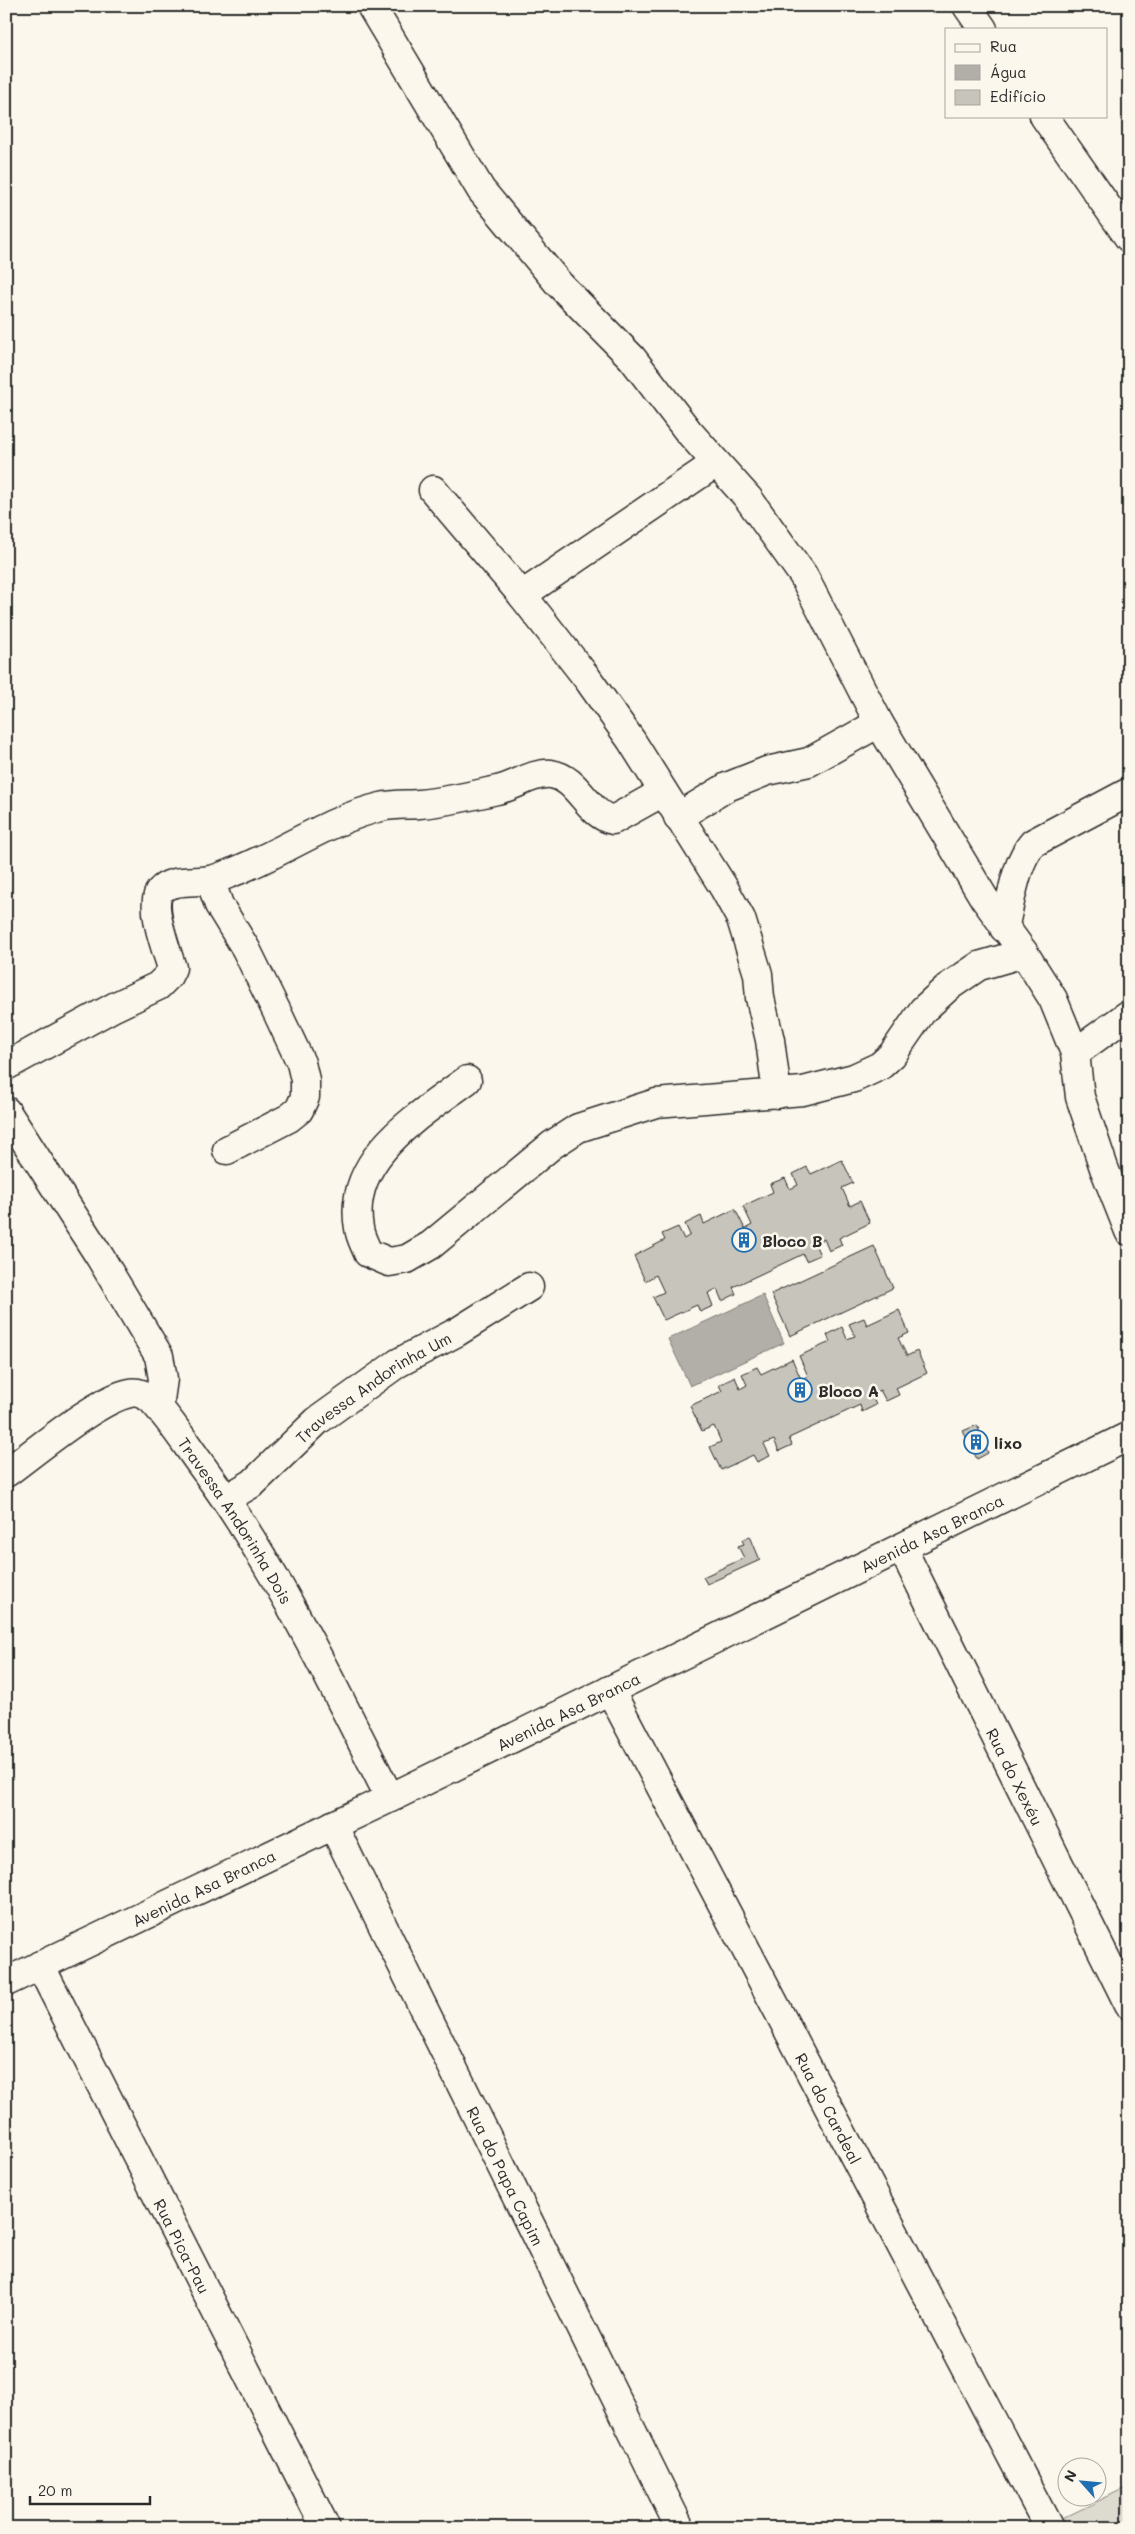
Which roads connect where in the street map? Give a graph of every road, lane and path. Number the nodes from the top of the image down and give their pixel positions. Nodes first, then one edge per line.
1 (372, 6) edge
2 (967, 6) edge
3 (982, 28) edge
4 (1045, 118) edge
5 (1129, 238) edge
6 (716, 463) junction
7 (433, 490) dead end
8 (522, 595) junction
9 (879, 723) junction
10 (662, 792) junction
11 (1129, 792) edge
12 (678, 817) junction
13 (210, 880) junction
14 (1004, 928) junction
15 (1024, 953) junction
16 (1129, 1014) edge
17 (1075, 1053) junction
18 (6, 1066) edge
19 (467, 1080) dead end
20 (777, 1094) junction
21 (6, 1111) edge
22 (227, 1150) dead end
23 (1129, 1231) edge
24 (529, 1286) dead end
25 (158, 1407) junction
26 (1129, 1436) edge
27 (6, 1473) edge
28 (226, 1499) junction
29 (902, 1548) junction
30 (610, 1690) junction
31 (390, 1798) junction
32 (333, 1825) junction
33 (40, 1965) junction
34 (6, 1982) edge
35 (1129, 2005) edge
36 (326, 2528) edge
37 (680, 2528) edge
38 (1049, 2528) edge

1 - 6 street
2 - 3 street
4 - 5 street
6 - 8 street
6 - 9 street
7 - 8 street
8 - 10 street
9 - 12 street
9 - 14 street
10 - 12 street
10 - 13 street
11 - 14 street
12 - 20 street
13 - 18 street
13 - 22 street
14 - 15 street
15 - 17 street
15 - 20 street
16 - 17 street
17 - 23 street
19 - 20 street
21 - 25 street
24 - 28 street, Travessa Andorinha Um
25 - 27 street, Travessa Andorinha Dois
25 - 28 street, Travessa Andorinha Dois
26 - 29 street, Avenida Asa Branca
28 - 31 street, Travessa Andorinha Dois
29 - 30 street, Avenida Asa Branca
29 - 35 street, Rua do Xexéu
30 - 31 street, Avenida Asa Branca
30 - 38 street, Rua do Cardeal
31 - 32 street, Avenida Asa Branca
32 - 33 street, Avenida Asa Branca
32 - 37 street, Rua do Papa Capim
33 - 34 street, Avenida Asa Branca
33 - 36 street, Rua Pica-Pau

